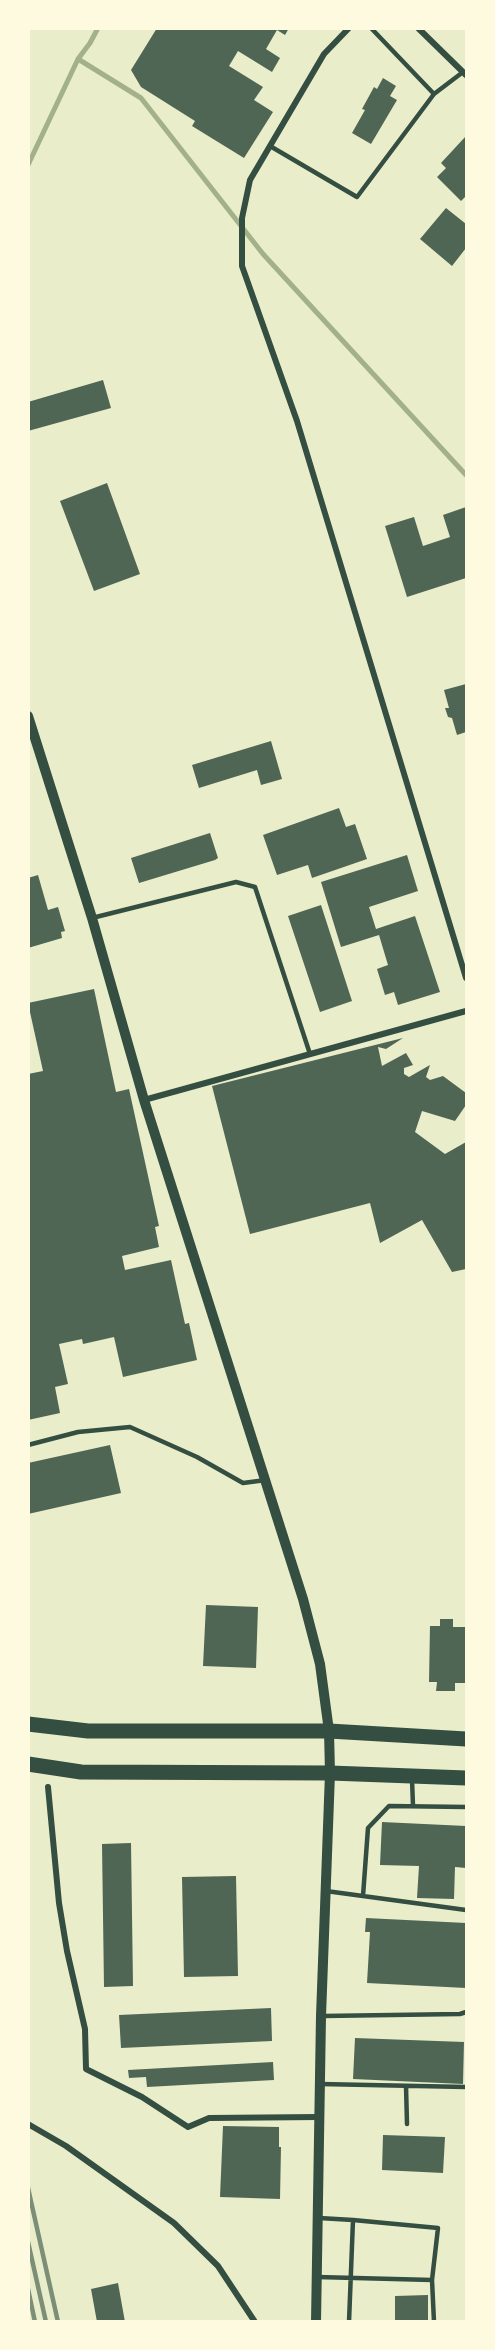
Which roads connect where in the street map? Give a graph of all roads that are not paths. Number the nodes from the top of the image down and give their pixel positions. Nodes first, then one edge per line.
1 (349, 28) edge
2 (371, 28) edge
3 (418, 28) edge
4 (465, 74) edge
5 (434, 94) junction
6 (270, 146) junction
7 (28, 716) edge
8 (92, 918) junction
9 (466, 978) edge
10 (466, 1011) edge
11 (310, 1054) junction
12 (144, 1100) junction
13 (28, 1445) edge
14 (266, 1480) junction
15 (28, 1724) edge
16 (329, 1731) junction
17 (466, 1739) edge
18 (28, 1764) edge
19 (330, 1773) junction
20 (411, 1776) junction
21 (466, 1779) edge
22 (48, 1787) dead end
23 (413, 1806) junction
24 (466, 1807) edge
25 (326, 1891) junction
26 (363, 1896) junction
27 (466, 1910) edge
28 (466, 2012) edge
29 (321, 2016) junction
30 (320, 2084) junction
31 (406, 2086) junction
32 (466, 2087) edge
33 (319, 2117) junction
34 (28, 2124) edge
35 (406, 2124) dead end
36 (318, 2218) junction
37 (353, 2220) junction
38 (317, 2277) junction
39 (351, 2280) junction
40 (432, 2280) junction
41 (255, 2322) edge
42 (316, 2322) edge
43 (349, 2322) edge
44 (434, 2322) edge

1 - 6 street
2 - 5 lane
3 - 4 street
4 - 5 lane
5 - 6 lane
6 - 9 street
7 - 8 street
8 - 11 lane
8 - 12 street
10 - 11 street
11 - 12 street
12 - 14 street
13 - 14 lane
14 - 16 street
15 - 16 main road
16 - 17 main road
16 - 19 street
18 - 19 main road
19 - 20 main road
19 - 25 street
20 - 21 main road
20 - 23 lane
22 - 33 street
23 - 24 lane
23 - 26 lane
25 - 26 lane
25 - 29 street
26 - 27 lane
28 - 29 lane
29 - 30 street
30 - 31 lane
30 - 33 street
31 - 32 lane
31 - 35 lane
33 - 36 street
34 - 41 street
36 - 37 lane
36 - 38 street
37 - 39 lane
37 - 40 lane
38 - 39 lane
38 - 42 street
39 - 40 lane
39 - 43 lane
40 - 44 lane

